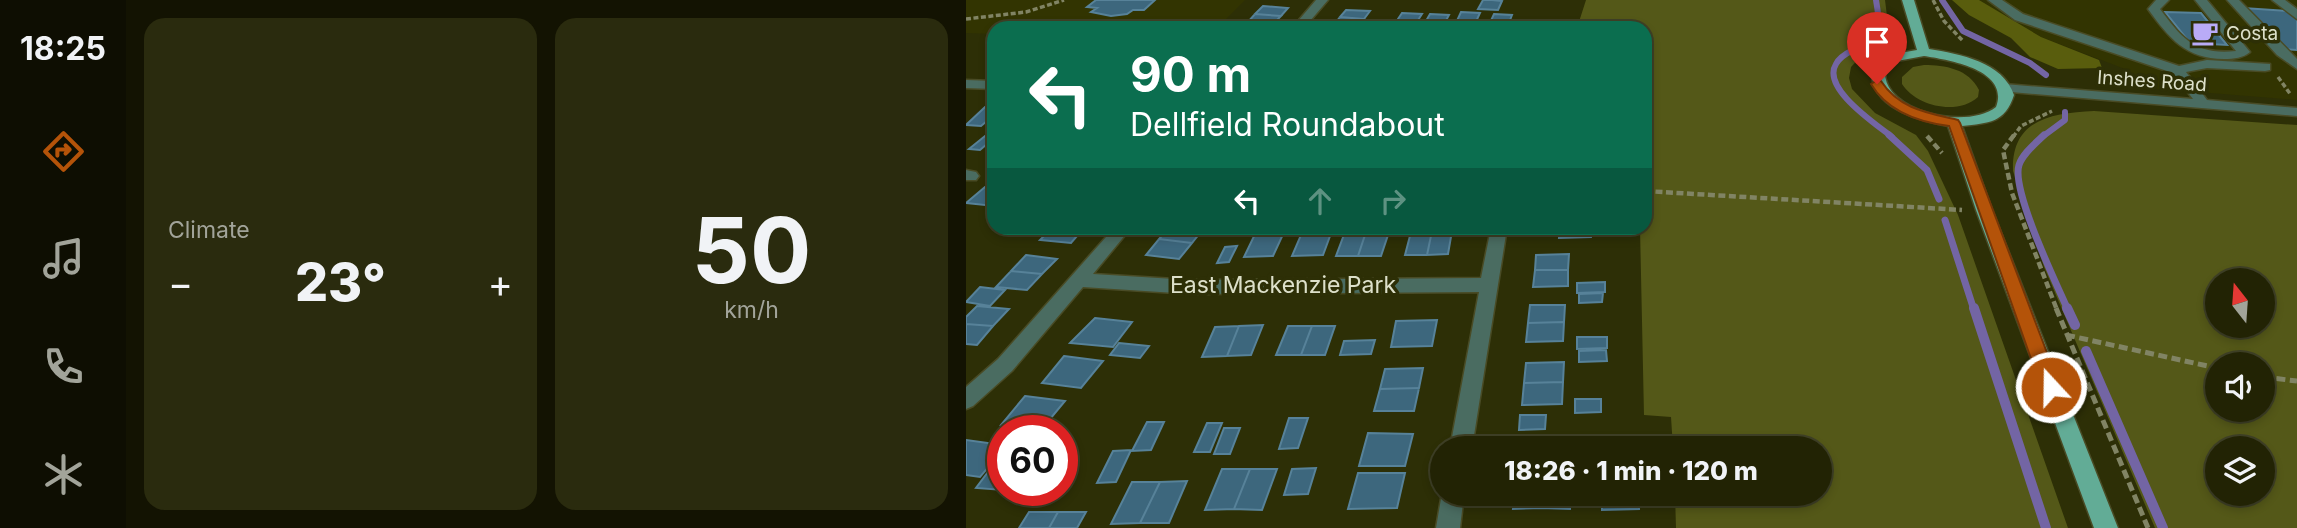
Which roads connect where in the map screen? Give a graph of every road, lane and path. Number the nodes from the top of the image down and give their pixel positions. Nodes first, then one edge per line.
1 (1064, 0) edge
2 (1322, 0) edge
3 (1908, 0) edge
4 (1994, 0) edge
5 (2163, 0) edge
6 (2201, 0) edge
7 (2233, 0) edge
8 (2278, 0) edge
9 (2297, 15) edge
10 (966, 19) edge
11 (1304, 21) edge
12 (1924, 52) junction
13 (2297, 65) edge
14 (2265, 67) dead end
15 (2178, 70) junction
16 (966, 83) edge
17 (987, 84) edge
18 (2004, 88) junction
19 (2203, 104) junction
20 (2057, 110) dead end
21 (2297, 112) edge
22 (1954, 123) junction
23 (1652, 191) edge
24 (1966, 210) dead end
25 (1117, 235) edge
26 (1498, 235) edge
27 (1078, 280) junction
28 (1488, 285) junction
29 (2066, 335) junction
30 (2205, 365) edge
31 (2275, 378) edge
32 (2297, 381) edge
33 (966, 400) edge
34 (1463, 436) edge
35 (1451, 506) edge
36 (1448, 528) edge
37 (2106, 528) edge
38 (2148, 528) edge

1 - 10 path
2 - 11 street
3 - 12 main road
4 - 15 street
5 - 6 street
7 - 13 street
8 - 9 street
12 - 18 main road
12 - 22 main road
14 - 15 street
15 - 19 street
16 - 17 street
18 - 19 street, Inshes Road
18 - 22 main road
19 - 21 street, Inshes Road
20 - 29 path
22 - 37 main road
23 - 24 path
25 - 27 street
26 - 28 street
27 - 28 street, East Mackenzie Park
27 - 33 street
28 - 34 street
29 - 30 path
29 - 38 path
31 - 32 path
35 - 36 street

